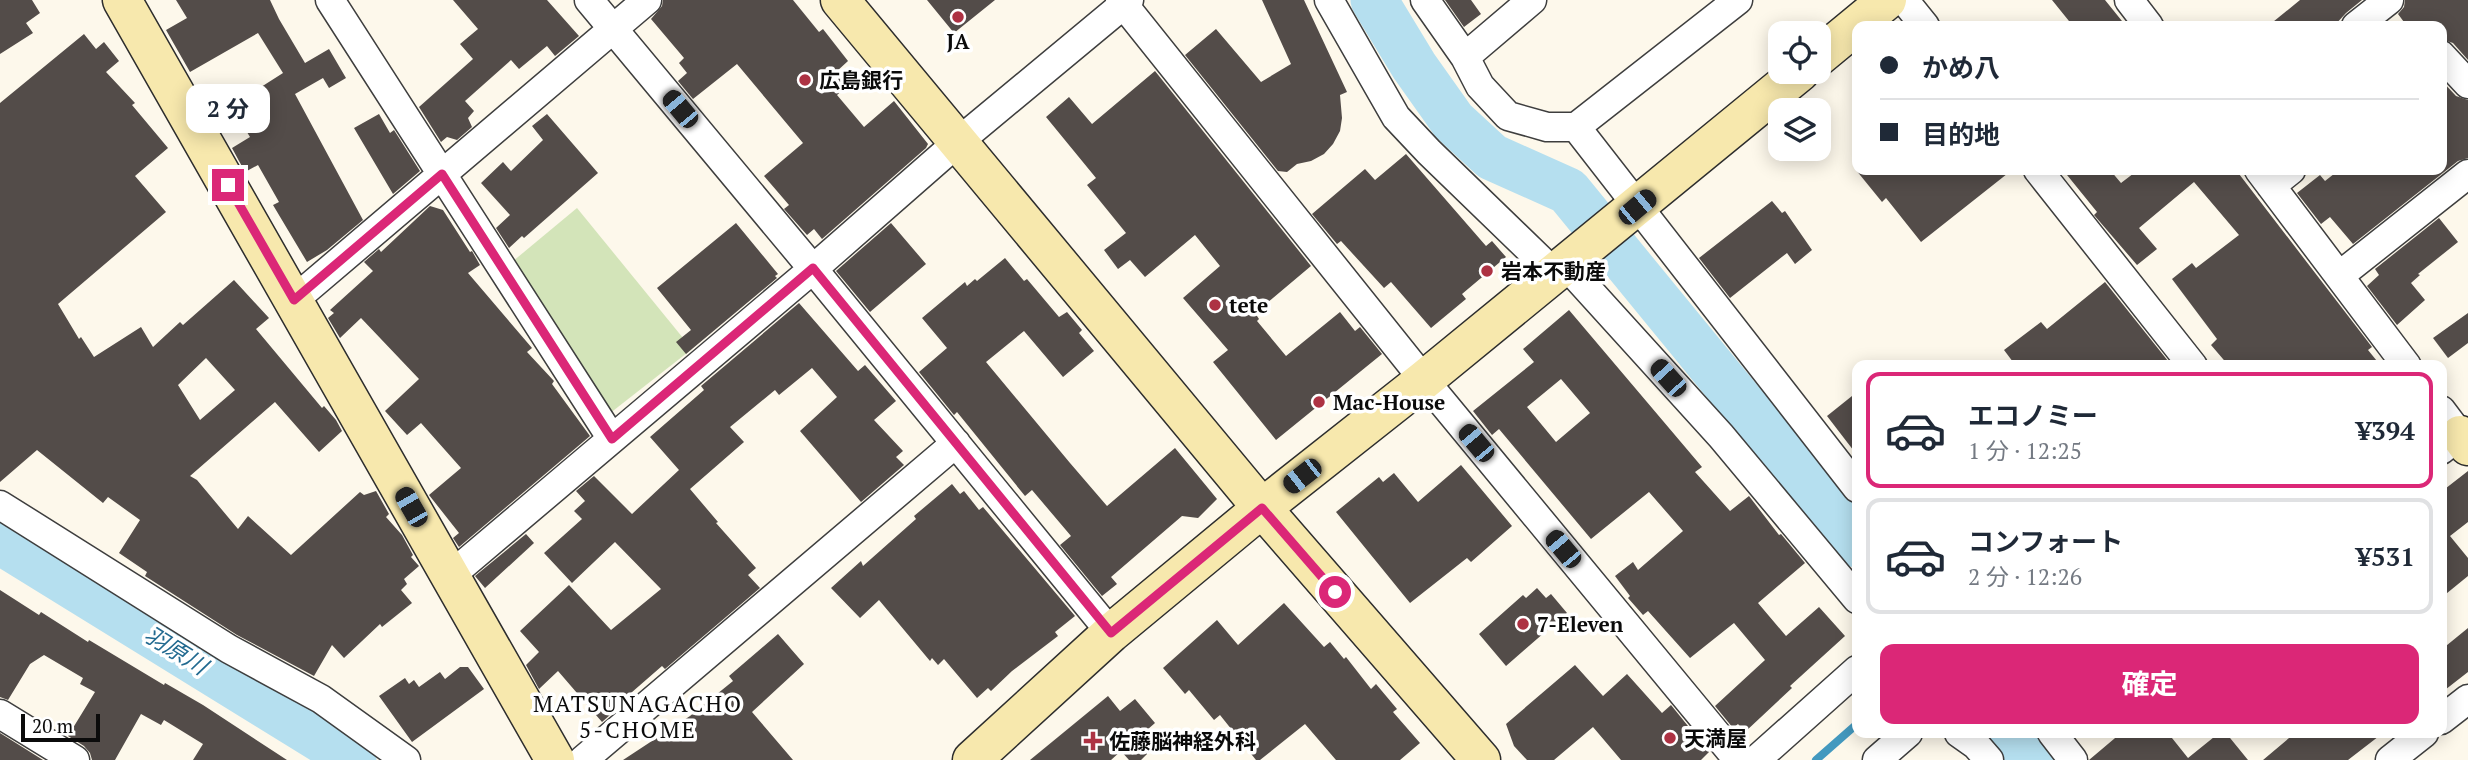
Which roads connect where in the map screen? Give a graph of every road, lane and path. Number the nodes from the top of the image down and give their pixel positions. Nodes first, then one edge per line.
1 (122, 0) edge
2 (330, 0) edge
3 (589, 0) edge
4 (647, 0) edge
5 (840, 0) edge
6 (1329, 0) edge
7 (1425, 0) edge
8 (1532, 0) edge
9 (1738, 0) edge
10 (1887, 0) edge
11 (1905, 0) edge
12 (2389, 0) edge
13 (1124, 2) edge
14 (1862, 21) edge
15 (1921, 21) edge
16 (2362, 21) edge
17 (613, 29) junction
18 (1852, 29) edge
19 (1831, 46) edge
20 (1465, 57) junction
21 (2447, 61) edge
22 (1786, 84) edge
23 (2468, 84) edge
24 (1576, 127) junction
25 (958, 142) junction
26 (442, 174) junction
27 (2468, 174) edge
28 (2042, 175) edge
29 (2273, 175) edge
30 (1630, 213) junction
31 (1564, 264) junction
32 (813, 268) junction
33 (2339, 276) junction
34 (294, 300) junction
35 (2188, 360) edge
36 (2402, 360) edge
37 (1424, 380) junction
38 (612, 439) junction
39 (956, 443) junction
40 (1852, 482) edge
41 (0, 505) edge
42 (1262, 508) junction
43 (450, 576) junction
44 (1852, 593) edge
45 (1111, 633) junction
46 (1852, 674) edge
47 (2468, 699) edge
48 (0, 714) edge
49 (2447, 715) edge
50 (1902, 738) edge
51 (1966, 738) edge
52 (2418, 738) edge
53 (75, 760) edge
54 (406, 760) edge
55 (555, 760) edge
56 (583, 760) edge
57 (972, 760) edge
58 (1481, 760) edge
59 (1738, 760) edge
60 (1756, 760) edge
61 (1877, 760) edge
62 (1989, 760) edge
63 (2390, 760) edge

1 - 34 street
2 - 26 street
3 - 17 street
4 - 17 street
5 - 25 street
6 - 31 street
7 - 20 street
8 - 20 street
9 - 24 street
10 - 14 street
11 - 15 street
12 - 16 street
13 - 25 street
13 - 37 street
17 - 26 street
17 - 32 street
18 - 19 street
20 - 24 street
21 - 23 street
22 - 30 street
24 - 30 street
25 - 32 street
25 - 42 street
26 - 34 street
26 - 38 street
27 - 33 street
28 - 35 street
29 - 33 street
30 - 31 street
30 - 40 street
31 - 37 street
31 - 44 street
32 - 38 street
32 - 39 street
33 - 36 street
34 - 43 street
37 - 42 street
37 - 59 street
38 - 43 street
39 - 45 street
39 - 56 street
41 - 54 street
42 - 45 street
42 - 58 street
43 - 55 street
45 - 57 street
46 - 60 street
47 - 49 street
48 - 53 street
50 - 61 street
51 - 62 street
52 - 63 street

